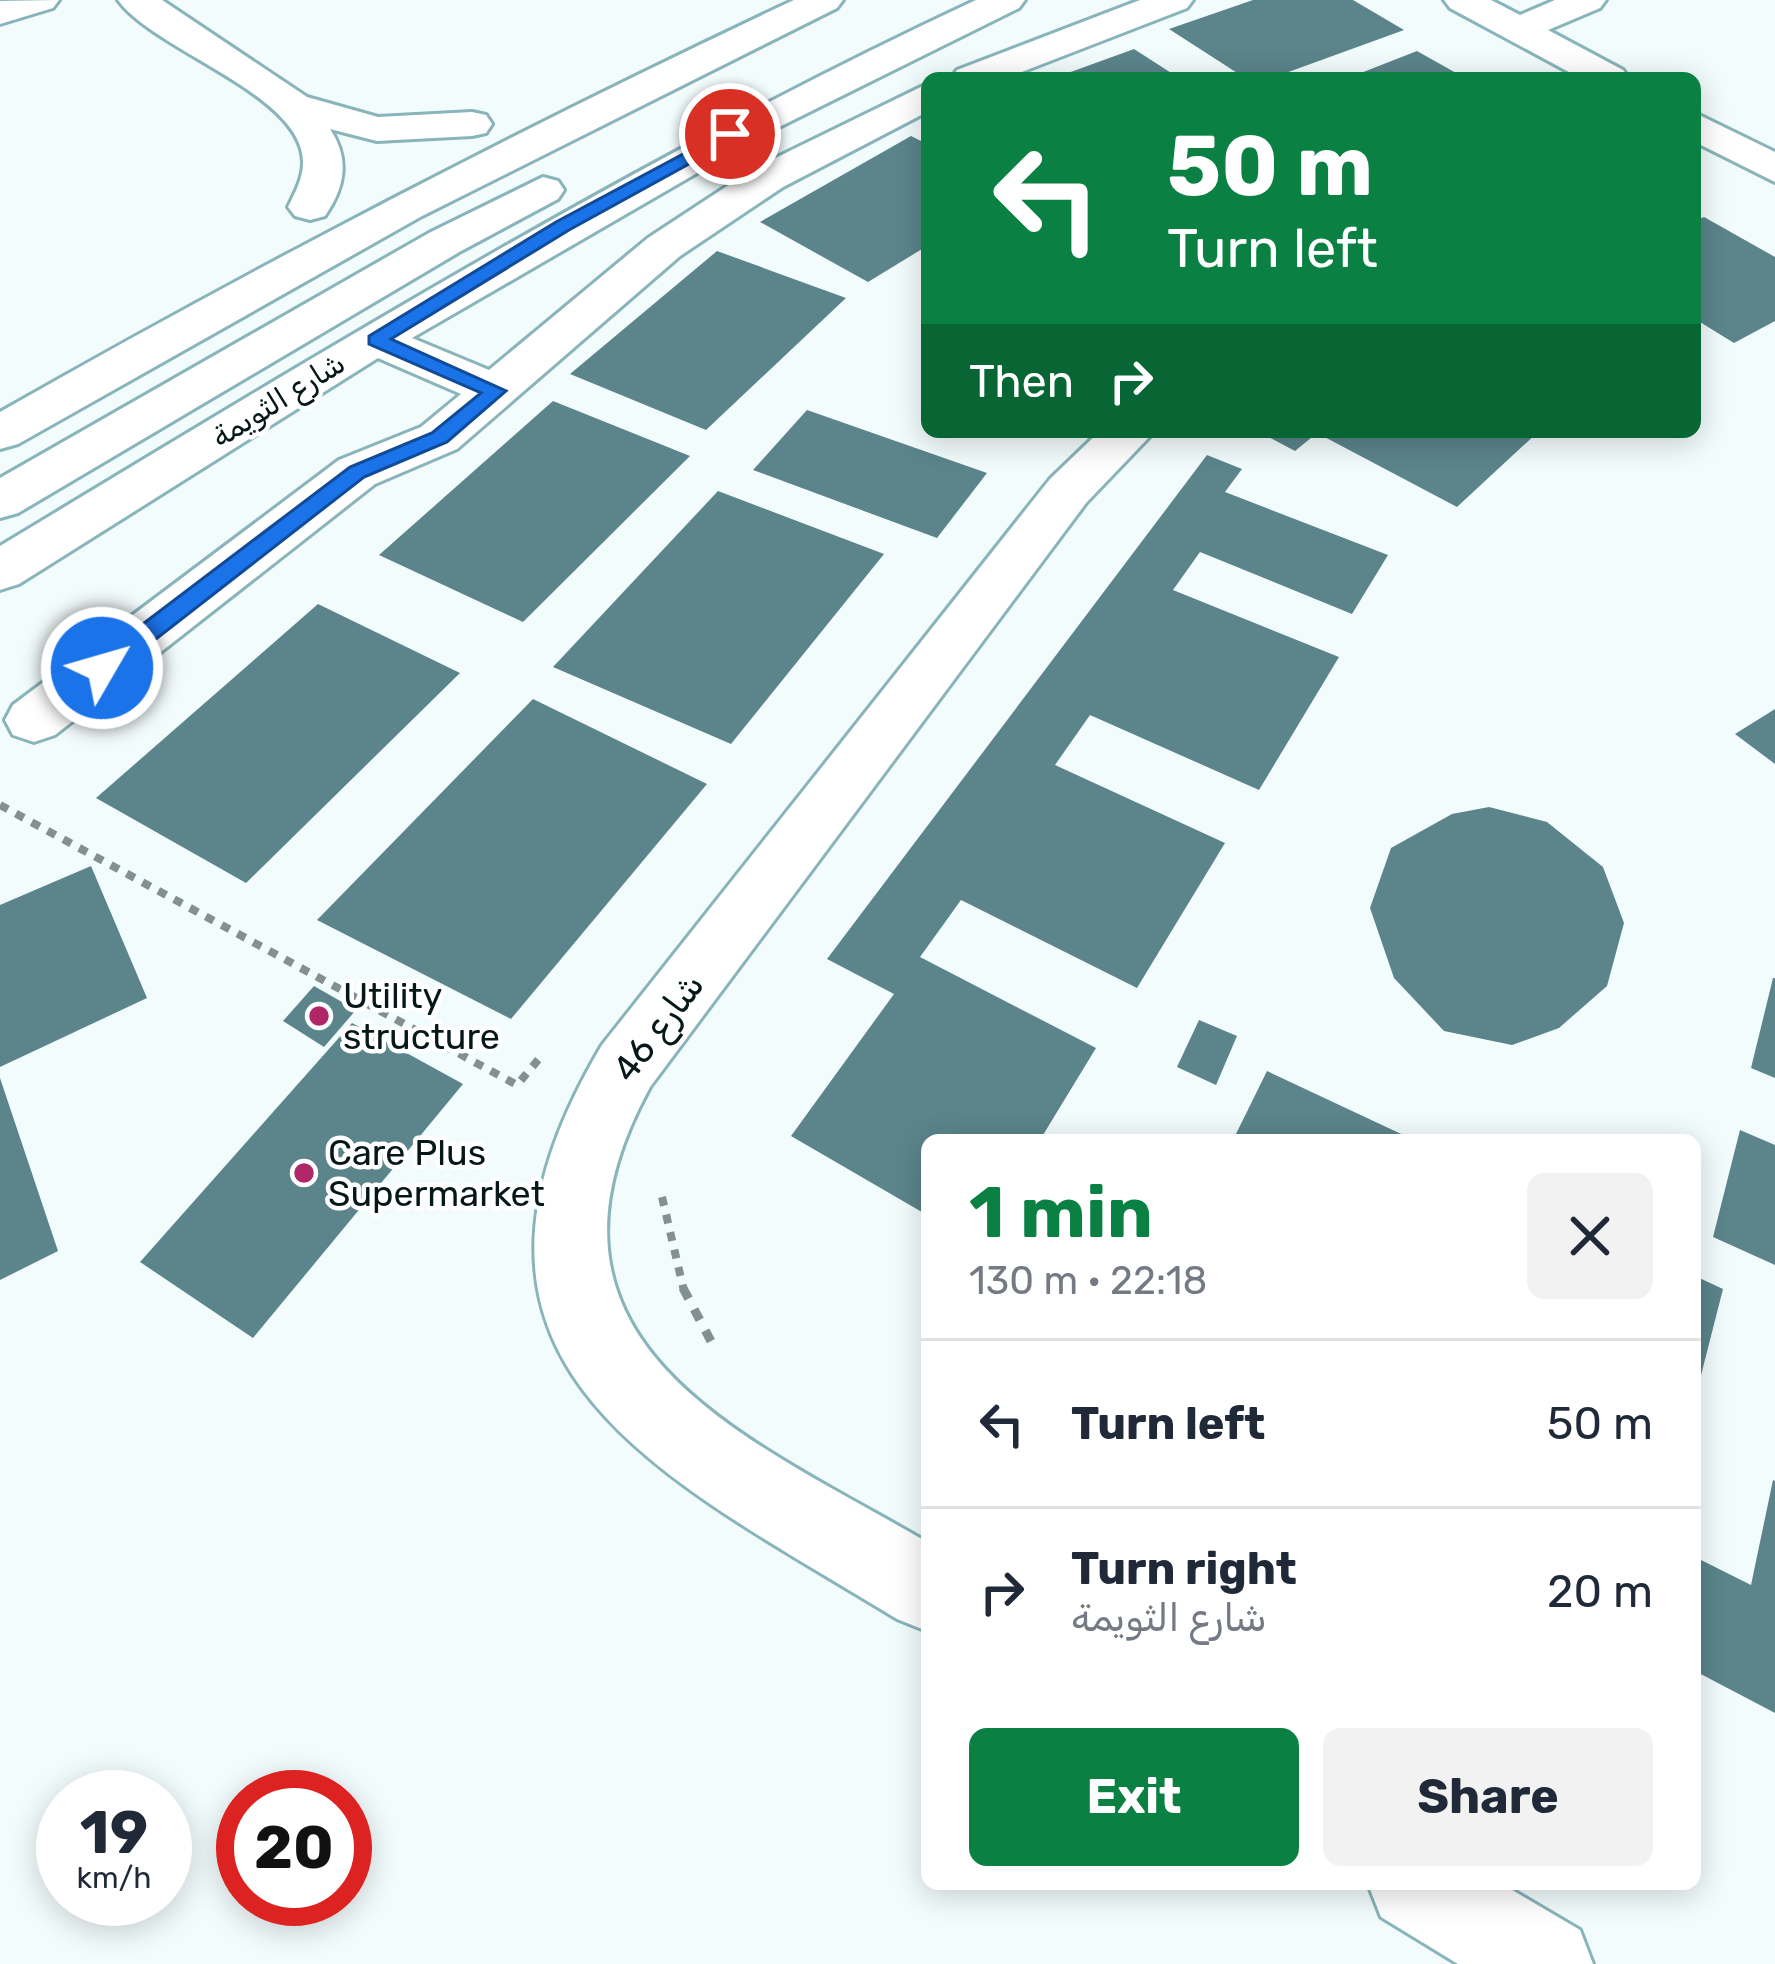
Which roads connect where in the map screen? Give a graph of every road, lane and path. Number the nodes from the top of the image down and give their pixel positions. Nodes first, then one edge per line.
1 (40, 0) edge
2 (137, 0) edge
3 (734, 0) edge
4 (824, 0) edge
5 (915, 0) edge
6 (1006, 0) edge
7 (1174, 0) edge
8 (1463, 0) edge
9 (1586, 0) edge
10 (0, 13) edge
11 (1519, 29) junction
12 (613, 56) dead end
13 (987, 72) edge
14 (1598, 72) edge
15 (921, 100) edge
16 (513, 104) dead end
17 (293, 106) junction
18 (472, 124) junction
19 (1701, 128) edge
20 (1775, 169) edge
21 (310, 207) junction
22 (268, 230) dead end
23 (376, 340) junction
24 (496, 391) junction
25 (0, 433) edge
26 (1124, 438) edge
27 (0, 501) edge
28 (0, 572) edge
29 (34, 720) dead end
30 (0, 805) edge
31 (626, 1066) junction
32 (665, 1180) dead end
33 (705, 1450) junction
34 (921, 1584) edge
35 (1424, 1890) edge
36 (1546, 1964) edge

1 - 10 street
2 - 17 street
3 - 12 street
4 - 25 street
5 - 27 street
6 - 23 street, شارع الثويمة
7 - 13 street
8 - 11 street
9 - 11 street
11 - 14 street
15 - 24 street
16 - 18 street
17 - 18 street
17 - 21 street
18 - 21 street
19 - 20 street
21 - 22 street
23 - 24 street
23 - 28 street, شارع الثويمة
24 - 29 street
26 - 31 street, شارع 46
30 - 31 path
31 - 33 street, شارع 46
32 - 33 path
33 - 34 street, شارع 46
35 - 36 street

